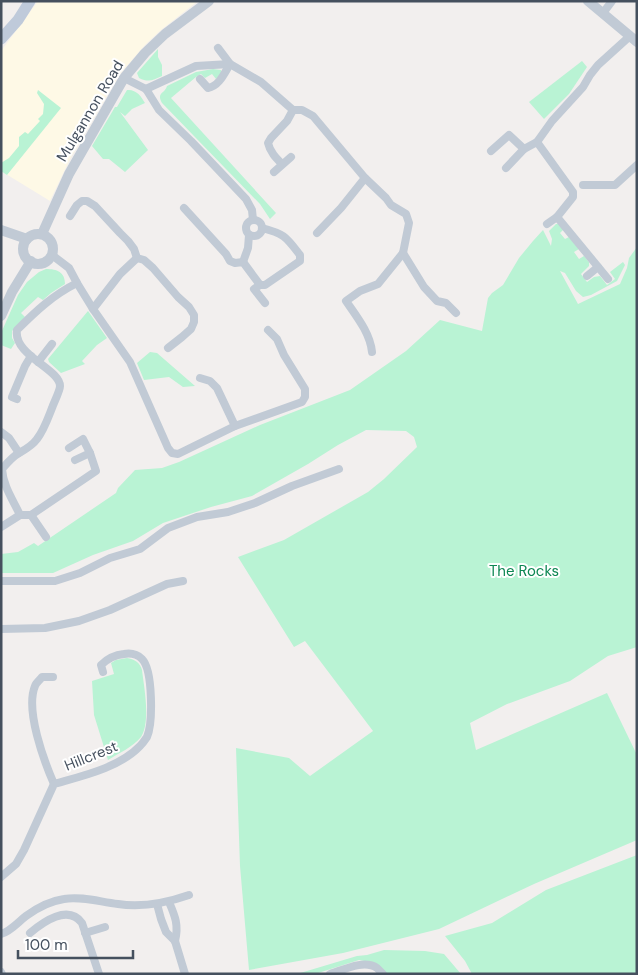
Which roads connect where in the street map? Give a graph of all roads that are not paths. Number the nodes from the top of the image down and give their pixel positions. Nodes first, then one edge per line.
1 (30, 1) edge
2 (209, 1) edge
3 (588, 1) edge
4 (612, 1) edge
5 (603, 13) junction
6 (1, 39) edge
7 (633, 39) edge
8 (218, 48) dead end
9 (230, 64) junction
10 (124, 78) junction
11 (200, 79) dead end
12 (146, 89) junction
13 (293, 110) junction
14 (504, 127) dead end
15 (509, 135) junction
16 (537, 142) junction
17 (524, 149) junction
18 (491, 151) dead end
19 (291, 157) dead end
20 (282, 164) junction
21 (637, 166) edge
22 (506, 168) dead end
23 (274, 172) dead end
24 (365, 178) junction
25 (583, 185) dead end
26 (184, 208) dead end
27 (70, 216) dead end
28 (557, 217) junction
29 (253, 220) junction
30 (547, 224) dead end
31 (262, 228) junction
32 (1, 230) edge
33 (316, 233) dead end
34 (42, 234) junction
35 (249, 235) junction
36 (27, 239) junction
37 (404, 253) junction
38 (52, 255) junction
39 (137, 258) junction
40 (31, 261) junction
41 (243, 262) junction
42 (598, 267) junction
43 (587, 276) dead end
44 (608, 279) dead end
45 (77, 284) junction
46 (260, 285) junction
47 (265, 303) dead end
48 (93, 309) junction
49 (456, 313) dead end
50 (1, 316) edge
51 (268, 330) dead end
52 (52, 344) dead end
53 (168, 348) dead end
54 (372, 352) dead end
55 (34, 359) junction
56 (200, 378) dead end
57 (17, 399) dead end
58 (234, 426) junction
59 (1, 432) edge
60 (69, 448) dead end
61 (19, 453) junction
62 (90, 453) junction
63 (76, 460) dead end
64 (339, 469) dead end
65 (4, 488) edge
66 (20, 515) junction
67 (30, 515) junction
68 (1, 526) edge
69 (46, 537) dead end
70 (1, 581) edge
71 (183, 581) dead end
72 (1, 629) edge
73 (103, 672) dead end
74 (53, 677) dead end
75 (54, 784) junction
76 (1, 878) edge
77 (189, 895) dead end
78 (169, 902) junction
79 (157, 904) junction
80 (105, 927) dead end
81 (30, 933) dead end
82 (86, 933) junction
83 (1, 934) edge
84 (175, 941) junction
85 (99, 974) edge
86 (185, 974) edge
87 (330, 974) edge
88 (383, 974) edge

1 - 6 main road
2 - 10 street, Mulgannon Road
3 - 5 street
4 - 5 street
5 - 7 street
7 - 16 street
8 - 9 street
9 - 11 street
9 - 12 street
9 - 13 street
10 - 12 street
10 - 34 street, Mulgannon Road
12 - 29 street
13 - 20 street
13 - 24 street
14 - 15 street
15 - 17 street
15 - 18 street
16 - 17 street
16 - 28 street
17 - 22 street
19 - 20 street
20 - 23 street
21 - 25 street
24 - 33 street
24 - 37 street
26 - 41 street
27 - 39 street
28 - 30 street
28 - 42 street
29 - 31 street
29 - 35 street
31 - 35 street
31 - 46 street
32 - 36 street
34 - 36 street
34 - 38 street
35 - 41 street
36 - 40 street
37 - 49 street
37 - 54 street
38 - 40 street
38 - 45 street
39 - 48 street
39 - 53 street
40 - 50 street
41 - 46 street
42 - 43 street
42 - 44 street
45 - 48 street
45 - 55 street
46 - 47 street
48 - 58 street
51 - 58 street
52 - 55 street
55 - 57 street
55 - 61 street
56 - 58 street
59 - 61 street
60 - 62 street
61 - 65 street
62 - 63 street
62 - 67 street
64 - 70 street
65 - 66 street
66 - 67 street
66 - 68 street
67 - 69 street
71 - 72 street
73 - 75 street, Hillcrest
74 - 75 street, Hillcrest
75 - 76 street, Hillcrest
77 - 78 street
78 - 79 street
78 - 84 street
79 - 83 street
79 - 84 street
80 - 82 street
81 - 82 street
82 - 85 street
84 - 86 street
87 - 88 street

